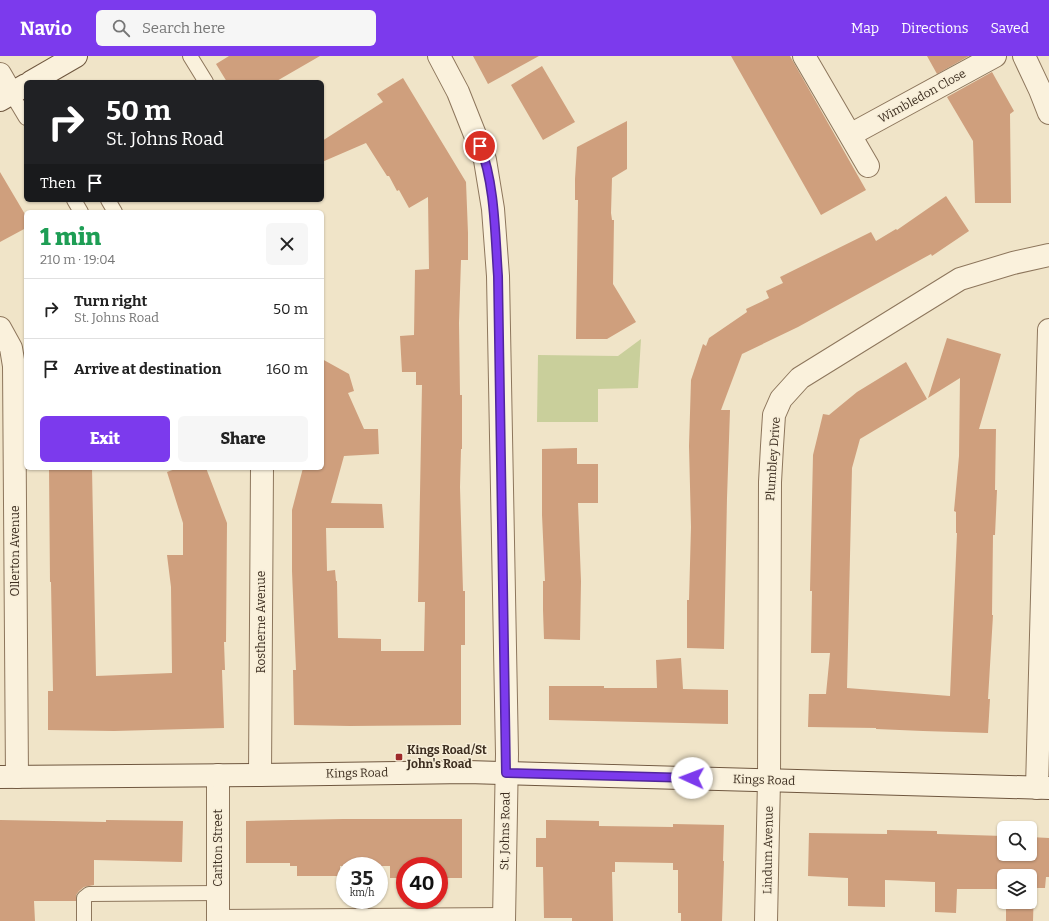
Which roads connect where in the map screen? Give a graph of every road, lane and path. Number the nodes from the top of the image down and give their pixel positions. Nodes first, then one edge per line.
1 (76, 56) edge
2 (190, 56) edge
3 (439, 56) edge
4 (804, 56) edge
5 (995, 56) edge
6 (1024, 56) edge
7 (0, 74) edge
8 (44, 79) edge
9 (205, 80) edge
10 (12, 93) edge
11 (1049, 113) edge
12 (24, 114) edge
13 (850, 135) junction
14 (868, 166) dead end
15 (1049, 256) edge
16 (0, 328) edge
17 (1049, 330) edge
18 (262, 470) edge
19 (1047, 504) edge
20 (506, 773) junction
21 (218, 775) junction
22 (260, 775) junction
23 (8, 777) edge
24 (769, 780) junction
25 (1043, 788) edge
26 (218, 893) junction
27 (343, 918) edge
28 (504, 918) edge
29 (218, 919) edge
30 (84, 921) edge
31 (766, 921) edge

1 - 8 street
2 - 9 lane
3 - 20 street, St. Johns Road
4 - 13 street
5 - 13 street, Wimbledon Close
6 - 11 street
7 - 10 street
10 - 12 lane
13 - 14 street
15 - 24 street, Plumbley Drive
16 - 23 street, Ollerton Avenue
17 - 19 street
18 - 22 street, Rostherne Avenue
19 - 25 street
20 - 22 street, Kings Road
20 - 24 street, Kings Road
20 - 28 street, St. Johns Road
21 - 22 street, Kings Road
21 - 23 street, Kings Road
21 - 26 street, Carlton Street
24 - 25 street, Kings Road
24 - 31 street, Lindum Avenue
26 - 29 street, Carlton Street
26 - 30 lane
27 - 28 lane
27 - 29 lane

